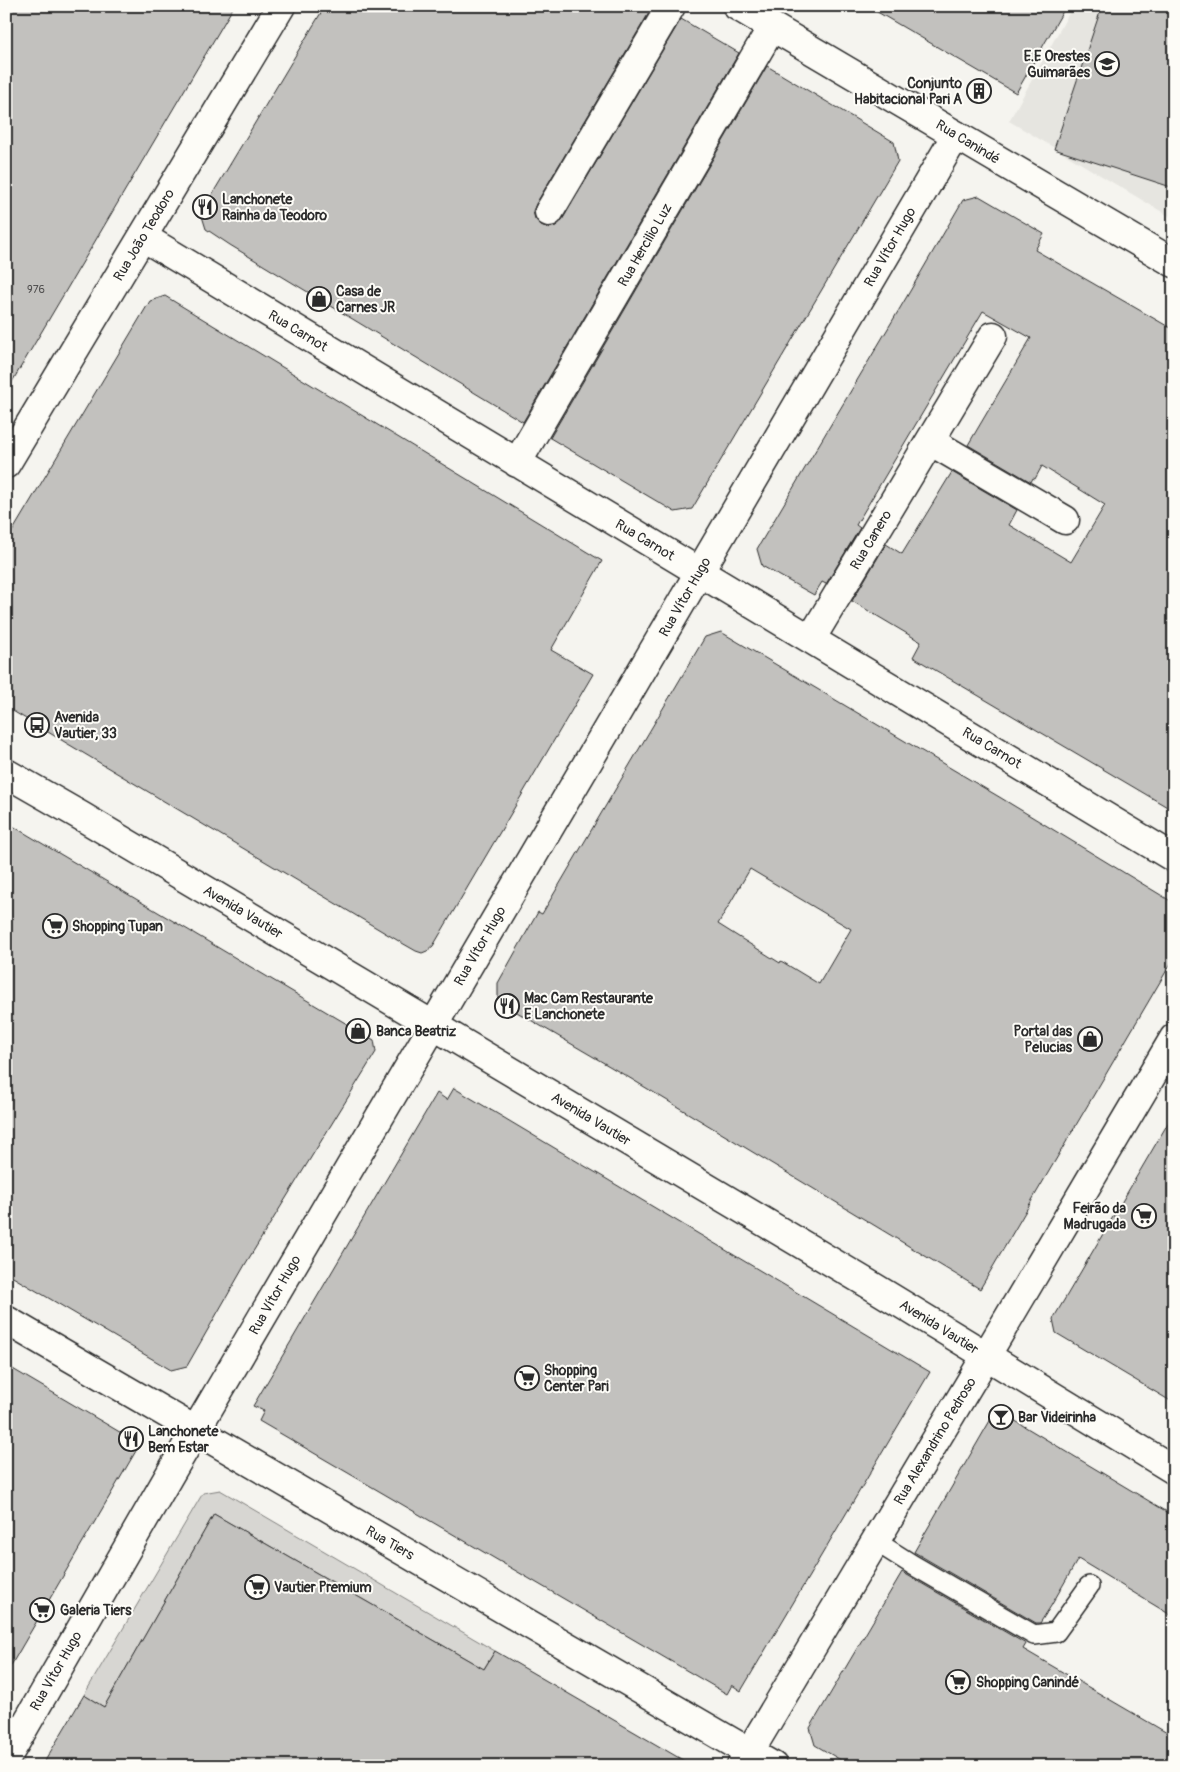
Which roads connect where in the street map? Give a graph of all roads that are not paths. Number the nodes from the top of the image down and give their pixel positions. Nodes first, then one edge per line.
1 (281, 6) edge
2 (671, 6) edge
3 (737, 6) edge
4 (772, 26) junction
5 (956, 135) junction
6 (549, 212) dead end
7 (143, 236) junction
8 (1174, 263) edge
9 (993, 336) dead end
10 (930, 441) junction
11 (6, 464) edge
12 (518, 464) junction
13 (1065, 520) dead end
14 (699, 573) junction
15 (811, 639) junction
16 (6, 773) edge
17 (1174, 858) edge
18 (434, 1025) junction
19 (1174, 1038) edge
20 (6, 1320) edge
21 (986, 1356) junction
22 (196, 1430) junction
23 (1174, 1470) edge
24 (875, 1541) junction
25 (1089, 1586) dead end
26 (6, 1759) edge
27 (745, 1759) edge
28 (773, 1766) edge

1 - 7 street, Rua João Teodoro
2 - 6 street
3 - 4 street, Rua Canindé
4 - 5 street, Rua Canindé
4 - 12 street, Rua Hercilio Luz
5 - 8 street, Rua Canindé
5 - 14 street, Rua Vítor Hugo
7 - 11 street, Rua João Teodoro
7 - 12 street, Rua Carnot
9 - 10 street, Rua Canero
10 - 13 street
10 - 15 street, Rua Canero
12 - 14 street, Rua Carnot
14 - 15 street, Rua Carnot
14 - 18 street, Rua Vítor Hugo
15 - 17 street, Rua Carnot
16 - 18 street, Avenida Vautier
18 - 21 street, Avenida Vautier
18 - 22 street, Rua Vítor Hugo
19 - 21 street, Rua Alexandrino Pedroso
20 - 22 street, Rua Tiers
21 - 23 street, Avenida Vautier
21 - 24 street, Rua Alexandrino Pedroso
22 - 26 street, Rua Vítor Hugo
22 - 27 street, Rua Tiers
24 - 25 lane
24 - 27 street, Rua Alexandrino Pedroso
27 - 28 street, Rua Tiers

